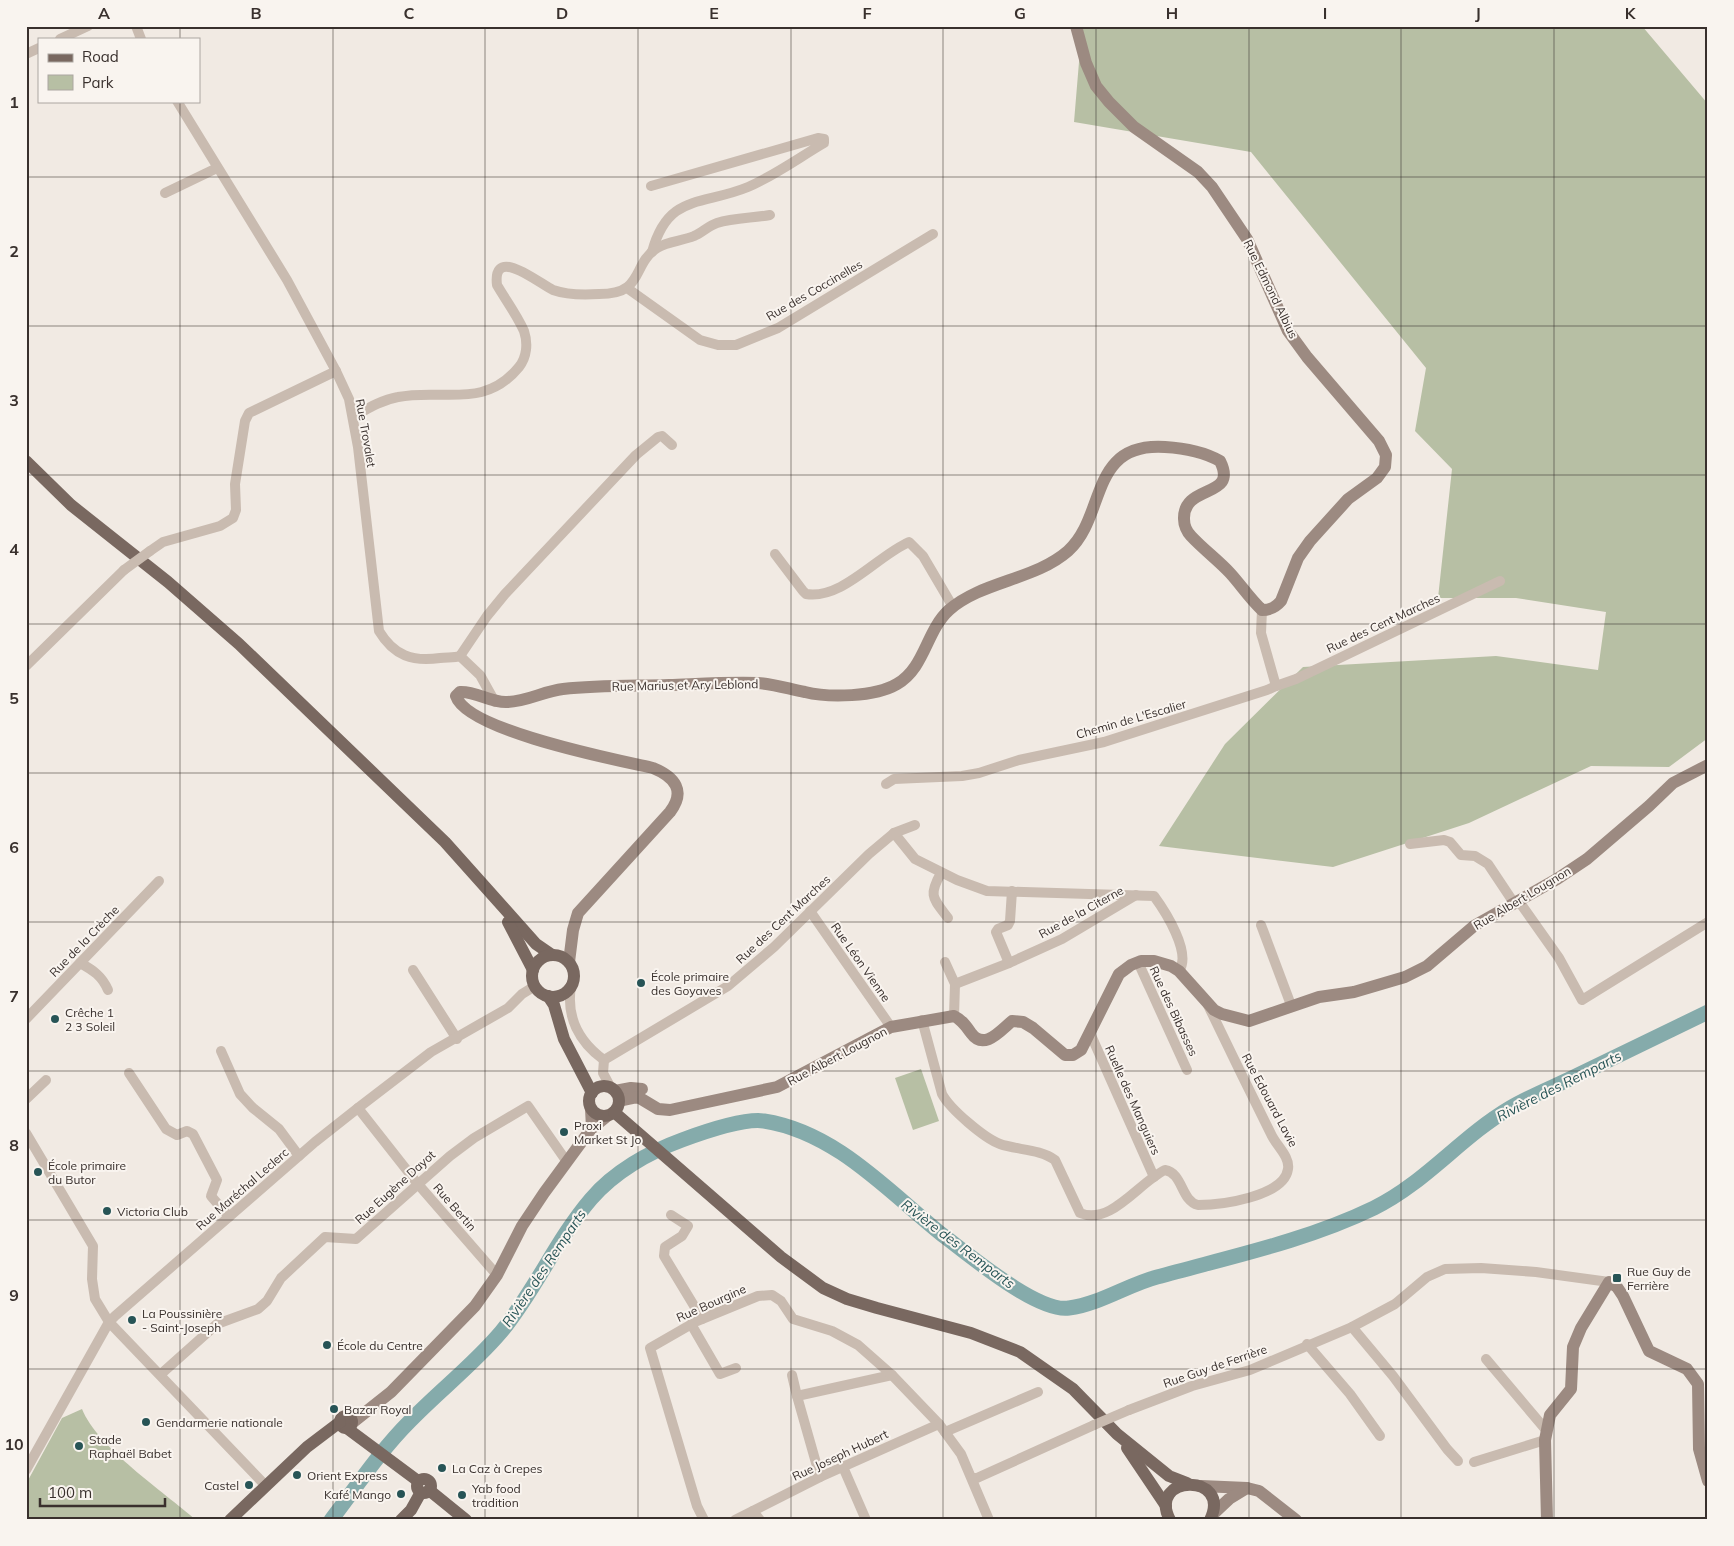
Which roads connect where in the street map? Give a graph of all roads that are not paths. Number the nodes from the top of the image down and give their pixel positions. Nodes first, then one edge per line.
1 (88, 26) edge
2 (136, 26) edge
3 (1076, 26) edge
4 (62, 38) edge
5 (141, 38) edge
6 (38, 48) edge
7 (26, 54) edge
8 (179, 102) edge
9 (217, 168) junction
10 (650, 186) dead end
11 (165, 193) dead end
12 (770, 215) dead end
13 (933, 234) dead end
14 (652, 252) junction
15 (627, 288) junction
16 (336, 371) junction
17 (353, 417) junction
18 (672, 445) dead end
19 (26, 461) edge
20 (775, 554) dead end
21 (1500, 581) dead end
22 (953, 607) junction
23 (1262, 610) junction
24 (460, 656) junction
25 (26, 666) edge
26 (1276, 686) junction
27 (495, 702) junction
28 (1708, 765) edge
29 (886, 784) dead end
30 (914, 825) dead end
31 (894, 833) junction
32 (1410, 844) dead end
33 (941, 873) junction
34 (160, 881) dead end
35 (1012, 891) junction
36 (488, 893) junction
37 (1137, 894) junction
38 (1516, 902) junction
39 (810, 911) junction
40 (948, 918) dead end
41 (1708, 922) edge
42 (1261, 925) dead end
43 (573, 930) junction
44 (554, 955) junction
45 (569, 962) junction
46 (945, 962) dead end
47 (1138, 962) junction
48 (80, 963) junction
49 (1009, 963) junction
50 (413, 970) dead end
51 (533, 970) junction
52 (1180, 971) junction
53 (955, 984) junction
54 (535, 986) junction
55 (570, 988) junction
56 (108, 990) dead end
57 (548, 996) junction
58 (1208, 1005) junction
59 (1291, 1005) junction
60 (954, 1016) junction
61 (558, 1017) junction
62 (26, 1019) edge
63 (922, 1020) junction
64 (892, 1027) junction
65 (1090, 1033) junction
66 (457, 1039) junction
67 (221, 1050) dead end
68 (604, 1060) junction
69 (1187, 1070) dead end
70 (129, 1073) dead end
71 (46, 1080) dead end
72 (608, 1098) junction
73 (26, 1099) edge
74 (358, 1108) junction
75 (591, 1109) junction
76 (592, 1128) junction
77 (26, 1133) edge
78 (299, 1156) junction
79 (567, 1162) junction
80 (1154, 1176) junction
81 (417, 1182) junction
82 (671, 1215) dead end
83 (229, 1217) junction
84 (497, 1275) junction
85 (1609, 1282) junction
86 (702, 1319) junction
87 (109, 1322) junction
88 (691, 1324) junction
89 (1352, 1327) junction
90 (1307, 1344) junction
91 (1486, 1359) dead end
92 (736, 1368) dead end
93 (160, 1374) junction
94 (792, 1375) dead end
95 (892, 1375) junction
96 (1038, 1392) dead end
97 (797, 1396) junction
98 (349, 1426) junction
99 (942, 1428) junction
100 (1117, 1434) junction
101 (1545, 1435) junction
102 (1380, 1436) dead end
103 (1458, 1461) dead end
104 (1474, 1462) dead end
105 (843, 1467) junction
106 (26, 1470) edge
107 (820, 1477) junction
108 (972, 1478) junction
109 (1708, 1481) edge
110 (1187, 1483) junction
111 (266, 1486) junction
112 (1201, 1486) junction
113 (423, 1488) junction
114 (1247, 1488) junction
115 (753, 1511) junction
116 (1166, 1514) edge
117 (1211, 1518) edge
118 (230, 1520) edge
119 (401, 1520) edge
120 (466, 1520) edge
121 (704, 1520) edge
122 (735, 1520) edge
123 (760, 1520) edge
124 (866, 1520) edge
125 (989, 1520) edge
126 (1296, 1520) edge
127 (1547, 1520) edge

1 - 4 street
2 - 5 street
3 - 23 main road, Rue Edmond Albius
6 - 7 street
8 - 9 street, Rue Trovalet
9 - 11 street
9 - 16 street, Rue Trovalet
10 - 14 street
12 - 14 street
13 - 15 street, Rue des Coccinelles
14 - 15 street
15 - 17 street
16 - 17 street, Rue Trovalet
16 - 25 street, bridge
17 - 24 street, Rue Trovalet
18 - 24 street
19 - 36 main road
20 - 22 street
21 - 26 street, Rue des Cent Marches
22 - 23 main road, Rue Marius et Ary Leblond
22 - 27 main road, Rue Marius et Ary Leblond
23 - 26 street
24 - 27 street
26 - 29 street, Chemin de L'Escalier
27 - 43 main road, Rue Marius et Ary Leblond
28 - 38 main road, Rue Albert Lougnon
30 - 31 street
31 - 33 street, Rue de la Citerne
31 - 39 street, Rue des Cent Marches
32 - 38 street
33 - 35 street, Rue de la Citerne
33 - 40 street
34 - 48 street, Rue de la Crèche
35 - 37 street, Rue de la Citerne
35 - 49 street
36 - 44 main road
36 - 51 main road
37 - 49 street, Rue de la Citerne
37 - 52 street, Rue de la Citerne
38 - 41 street
38 - 59 main road, Rue Albert Lougnon
39 - 64 street, Rue Léon Vienne
39 - 68 street, Rue des Cent Marches
42 - 59 street
43 - 44 main road, Rue Marius et Ary Leblond
43 - 45 main road, Rue Marius et Ary Leblond
44 - 45 main road
44 - 51 main road
45 - 55 main road
46 - 53 street
47 - 52 main road, Rue Albert Lougnon
47 - 65 main road
47 - 69 street, Rue des Bibasses
48 - 56 street
48 - 62 street, Rue de la Crèche
49 - 53 street, Rue de la Citerne
50 - 66 street
51 - 54 main road
52 - 58 main road, Rue Albert Lougnon
53 - 60 street
54 - 57 main road
54 - 66 street, Rue Maréchal Leclerc
55 - 57 main road
55 - 61 main road
55 - 68 street
57 - 61 main road
58 - 59 main road, Rue Albert Lougnon
58 - 80 street, Rue Edouard Lavie
60 - 63 main road, Rue Albert Lougnon
60 - 65 main road
61 - 72 main road
63 - 64 main road, Rue Albert Lougnon
63 - 80 street
64 - 72 main road, Rue Albert Lougnon
65 - 80 street, Ruelle des Manguiers
66 - 74 street, Rue Maréchal Leclerc
67 - 78 street
68 - 72 street
70 - 83 street
71 - 73 street
72 - 75 main road
72 - 75 main road
72 - 76 main road
72 - 100 main road
74 - 78 street, Rue Maréchal Leclerc
74 - 81 street, Rue Bertin
75 - 76 main road
76 - 79 main road
77 - 87 street
78 - 83 street, Rue Maréchal Leclerc
79 - 81 street, Rue Eugène Dayot
79 - 84 main road
81 - 84 street, Rue Bertin
81 - 93 street, Rue Eugène Dayot
82 - 86 street
83 - 87 street, Rue Maréchal Leclerc
84 - 98 main road
85 - 89 street, Rue Guy de Ferrière
85 - 101 main road
85 - 109 main road
86 - 88 street, Rue Bourgine
86 - 95 street, Rue Bourgine
87 - 93 street
87 - 106 street, Rue Maréchal Leclerc
88 - 92 street
88 - 121 street, Rue Bourgine
89 - 90 street, Rue Guy de Ferrière
89 - 103 street
90 - 102 street
90 - 108 street, Rue Guy de Ferrière, bridge
91 - 101 street
93 - 111 street
94 - 97 street
95 - 97 street
95 - 99 street, Rue Bourgine
96 - 99 street
97 - 107 street
98 - 111 main road
98 - 113 main road
99 - 105 street, Rue Joseph Hubert
99 - 108 street, Rue Bourgine
100 - 110 main road
100 - 116 main road
101 - 104 street
101 - 127 main road
105 - 107 street, Rue Joseph Hubert
105 - 124 street
107 - 115 street, Rue Joseph Hubert
108 - 125 street, Rue Bourgine
110 - 112 main road
110 - 116 main road
111 - 118 main road
112 - 114 main road
112 - 117 main road
113 - 119 main road
113 - 120 main road
114 - 117 main road
114 - 126 main road
115 - 122 street, Rue Joseph Hubert
115 - 123 street

